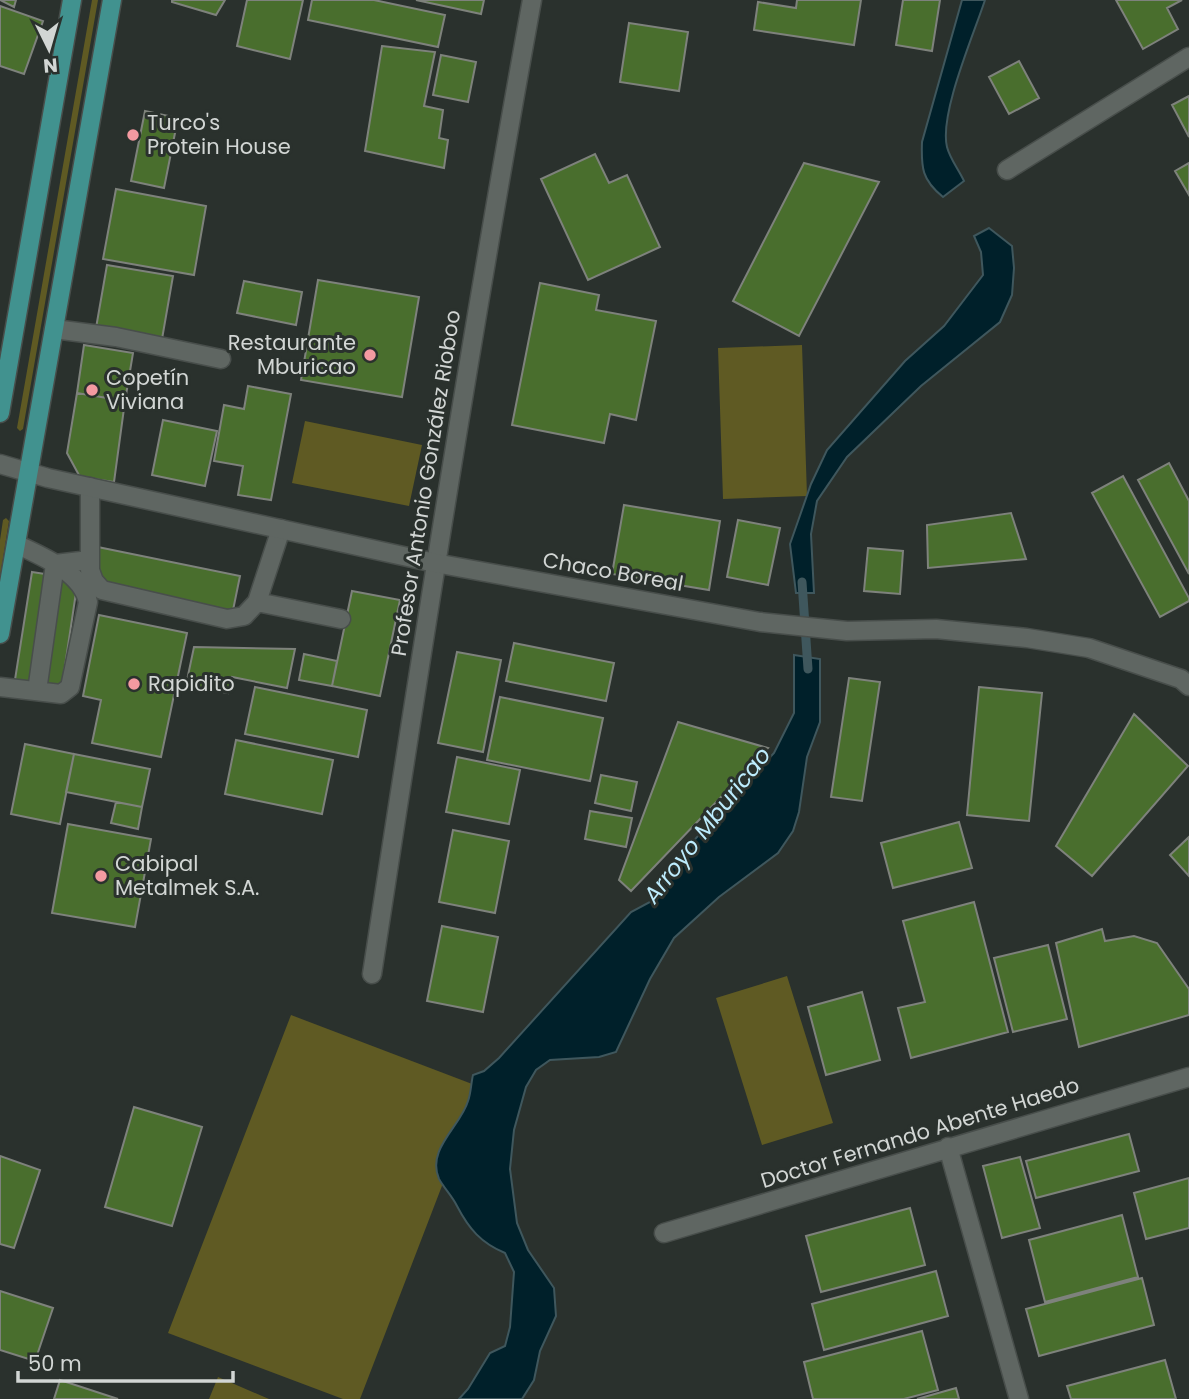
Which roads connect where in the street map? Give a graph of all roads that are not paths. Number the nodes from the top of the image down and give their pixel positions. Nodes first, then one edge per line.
1 (72, 0) edge
2 (112, 0) edge
3 (532, 0) edge
4 (1189, 57) edge
5 (1007, 170) dead end
6 (54, 329) junction
7 (221, 359) dead end
8 (0, 413) edge
9 (0, 464) edge
10 (29, 473) junction
11 (90, 487) junction
12 (281, 529) junction
13 (16, 544) junction
14 (90, 560) junction
15 (435, 563) junction
16 (55, 564) junction
17 (257, 602) junction
18 (341, 619) dead end
19 (0, 634) edge
20 (1186, 678) edge
21 (0, 687) edge
22 (37, 691) junction
23 (372, 974) dead end
24 (1189, 1077) edge
25 (948, 1147) junction
26 (664, 1233) dead end
27 (1019, 1399) edge

1 - 8 main road
2 - 6 main road
3 - 15 street, Profesor Antonio González Rioboo
4 - 5 street
6 - 7 street
6 - 10 main road
9 - 10 street, Chaco Boreal
10 - 11 street, Chaco Boreal
10 - 13 main road
11 - 12 street, Chaco Boreal
11 - 14 street
12 - 15 street, Chaco Boreal
12 - 17 street
13 - 16 street
13 - 19 main road
14 - 16 street
14 - 17 street
15 - 20 street, Chaco Boreal
15 - 23 street, Profesor Antonio González Rioboo
16 - 22 street
16 - 22 street
17 - 18 street
21 - 22 street
24 - 25 street, Doctor Fernando Abente Haedo
25 - 26 street, Doctor Fernando Abente Haedo
25 - 27 street

